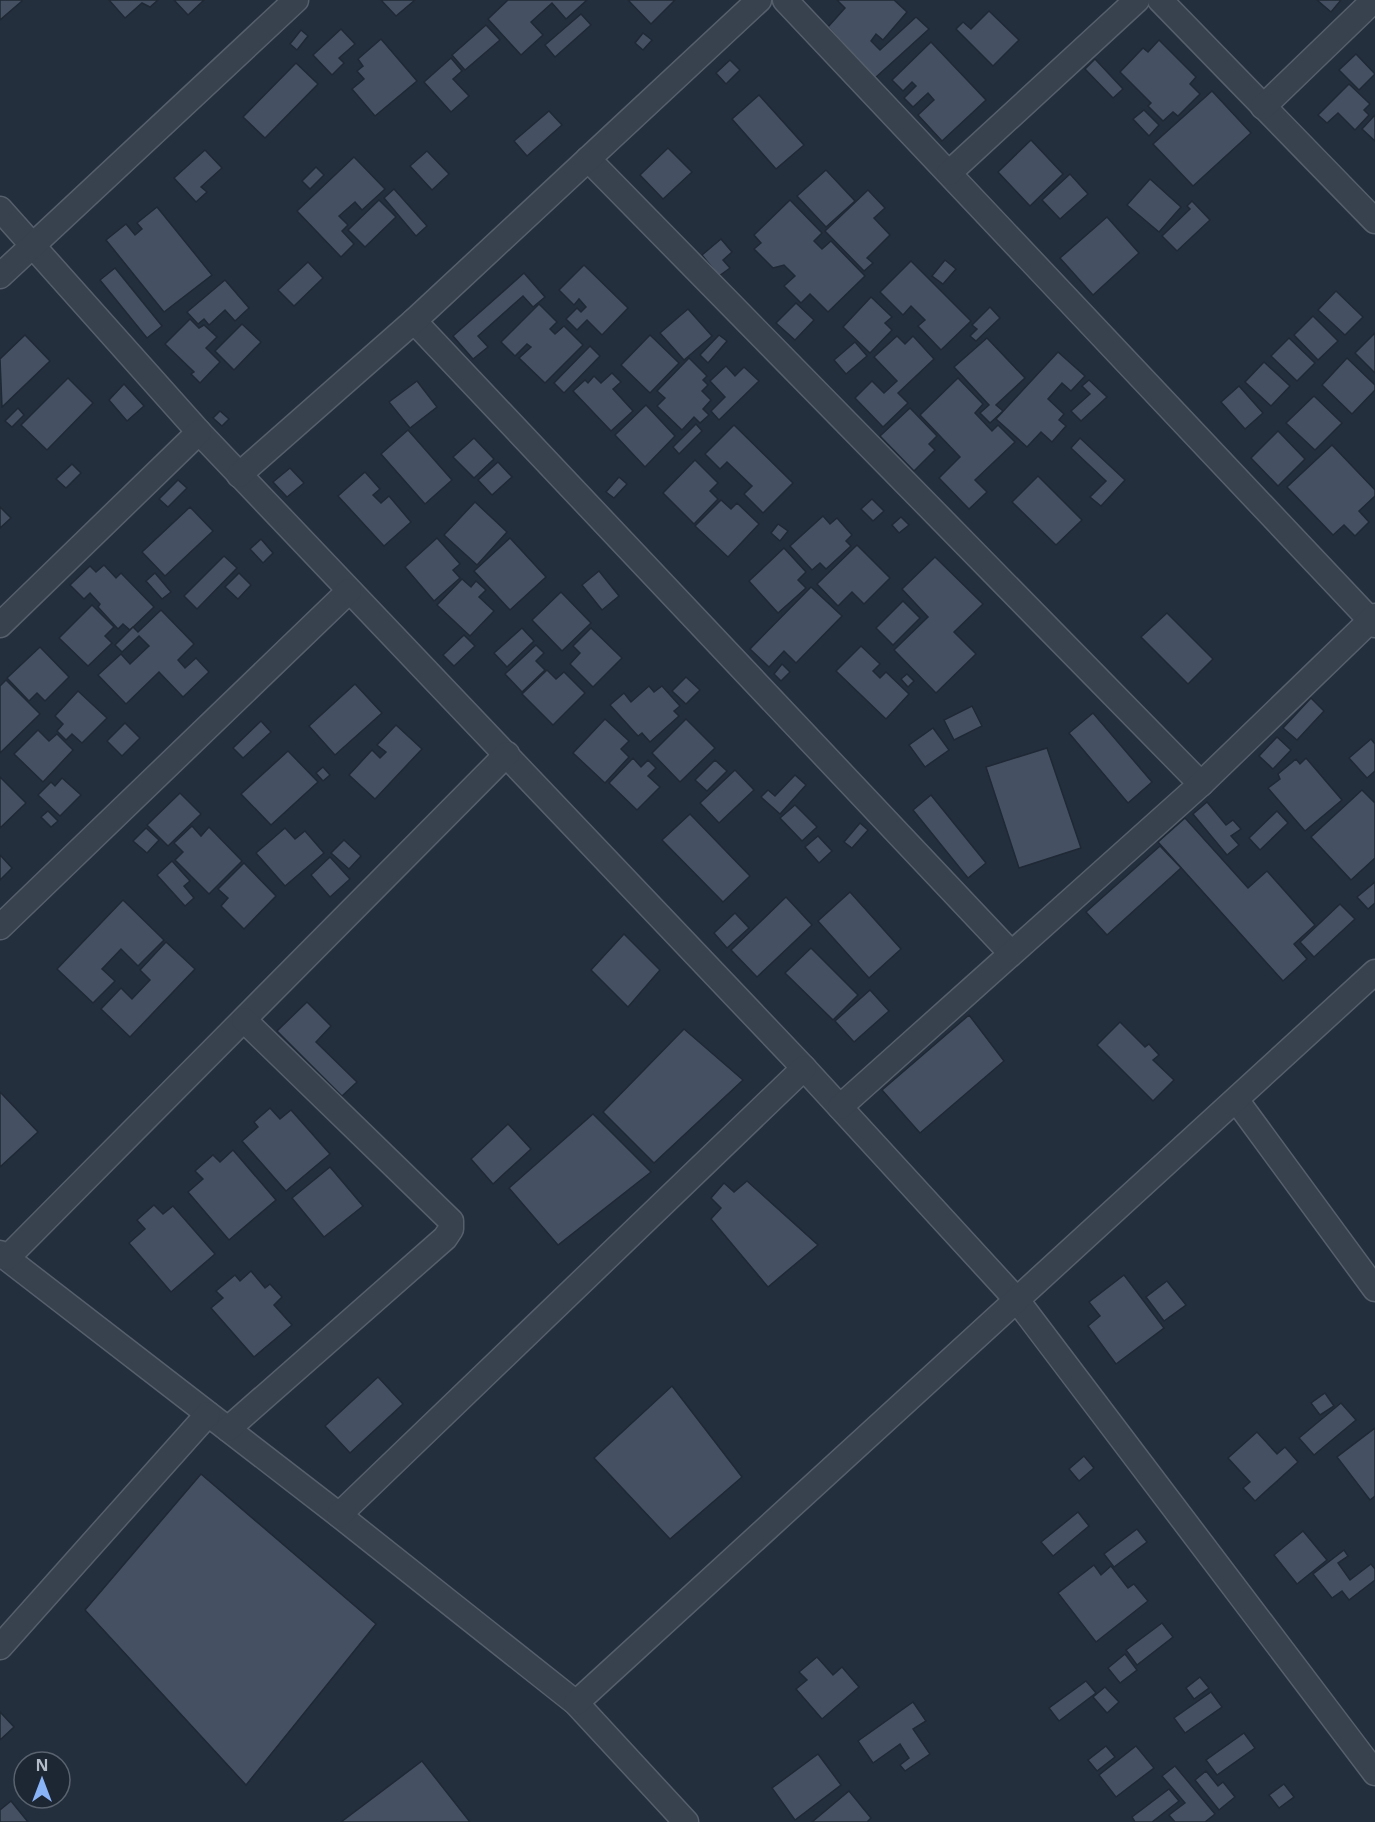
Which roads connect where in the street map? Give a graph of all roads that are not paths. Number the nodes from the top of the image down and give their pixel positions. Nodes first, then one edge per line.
1 (296, 0) edge
2 (759, 0) edge
3 (785, 0) edge
4 (1137, 0) edge
5 (1160, 0) edge
6 (1374, 0) edge
7 (1263, 107) junction
8 (588, 159) junction
9 (949, 173) junction
10 (0, 209) edge
11 (1375, 220) edge
12 (32, 245) junction
13 (0, 276) edge
14 (414, 321) junction
15 (199, 432) junction
16 (239, 475) junction
17 (349, 591) junction
18 (1374, 620) edge
19 (0, 625) edge
20 (507, 754) junction
21 (1201, 784) junction
22 (0, 927) edge
23 (1011, 953) junction
24 (1375, 972) edge
25 (244, 1020) junction
26 (804, 1068) junction
27 (1237, 1101) junction
28 (840, 1107) junction
29 (4, 1256) edge
30 (1375, 1289) edge
31 (1016, 1299) junction
32 (208, 1414) junction
33 (228, 1429) junction
34 (339, 1515) junction
35 (0, 1647) edge
36 (576, 1703) junction
37 (1375, 1773) edge
38 (686, 1822) edge

1 - 12 street
2 - 8 street
3 - 9 street
4 - 9 street
5 - 7 street
6 - 7 street
7 - 11 street
8 - 14 street
8 - 21 street
9 - 18 street
10 - 12 street
12 - 13 street
12 - 15 street
14 - 16 street
14 - 23 street
15 - 16 street
15 - 19 street
16 - 17 street
17 - 20 street
17 - 22 street
18 - 21 street
20 - 25 street
20 - 26 street
21 - 23 street
23 - 28 street
24 - 27 street
25 - 29 street
25 - 33 street
26 - 28 street
26 - 34 street
27 - 30 street
27 - 31 street
28 - 31 street
29 - 32 street
31 - 36 street
31 - 37 street
32 - 33 street
32 - 35 street
33 - 34 street
34 - 36 street
36 - 38 street

